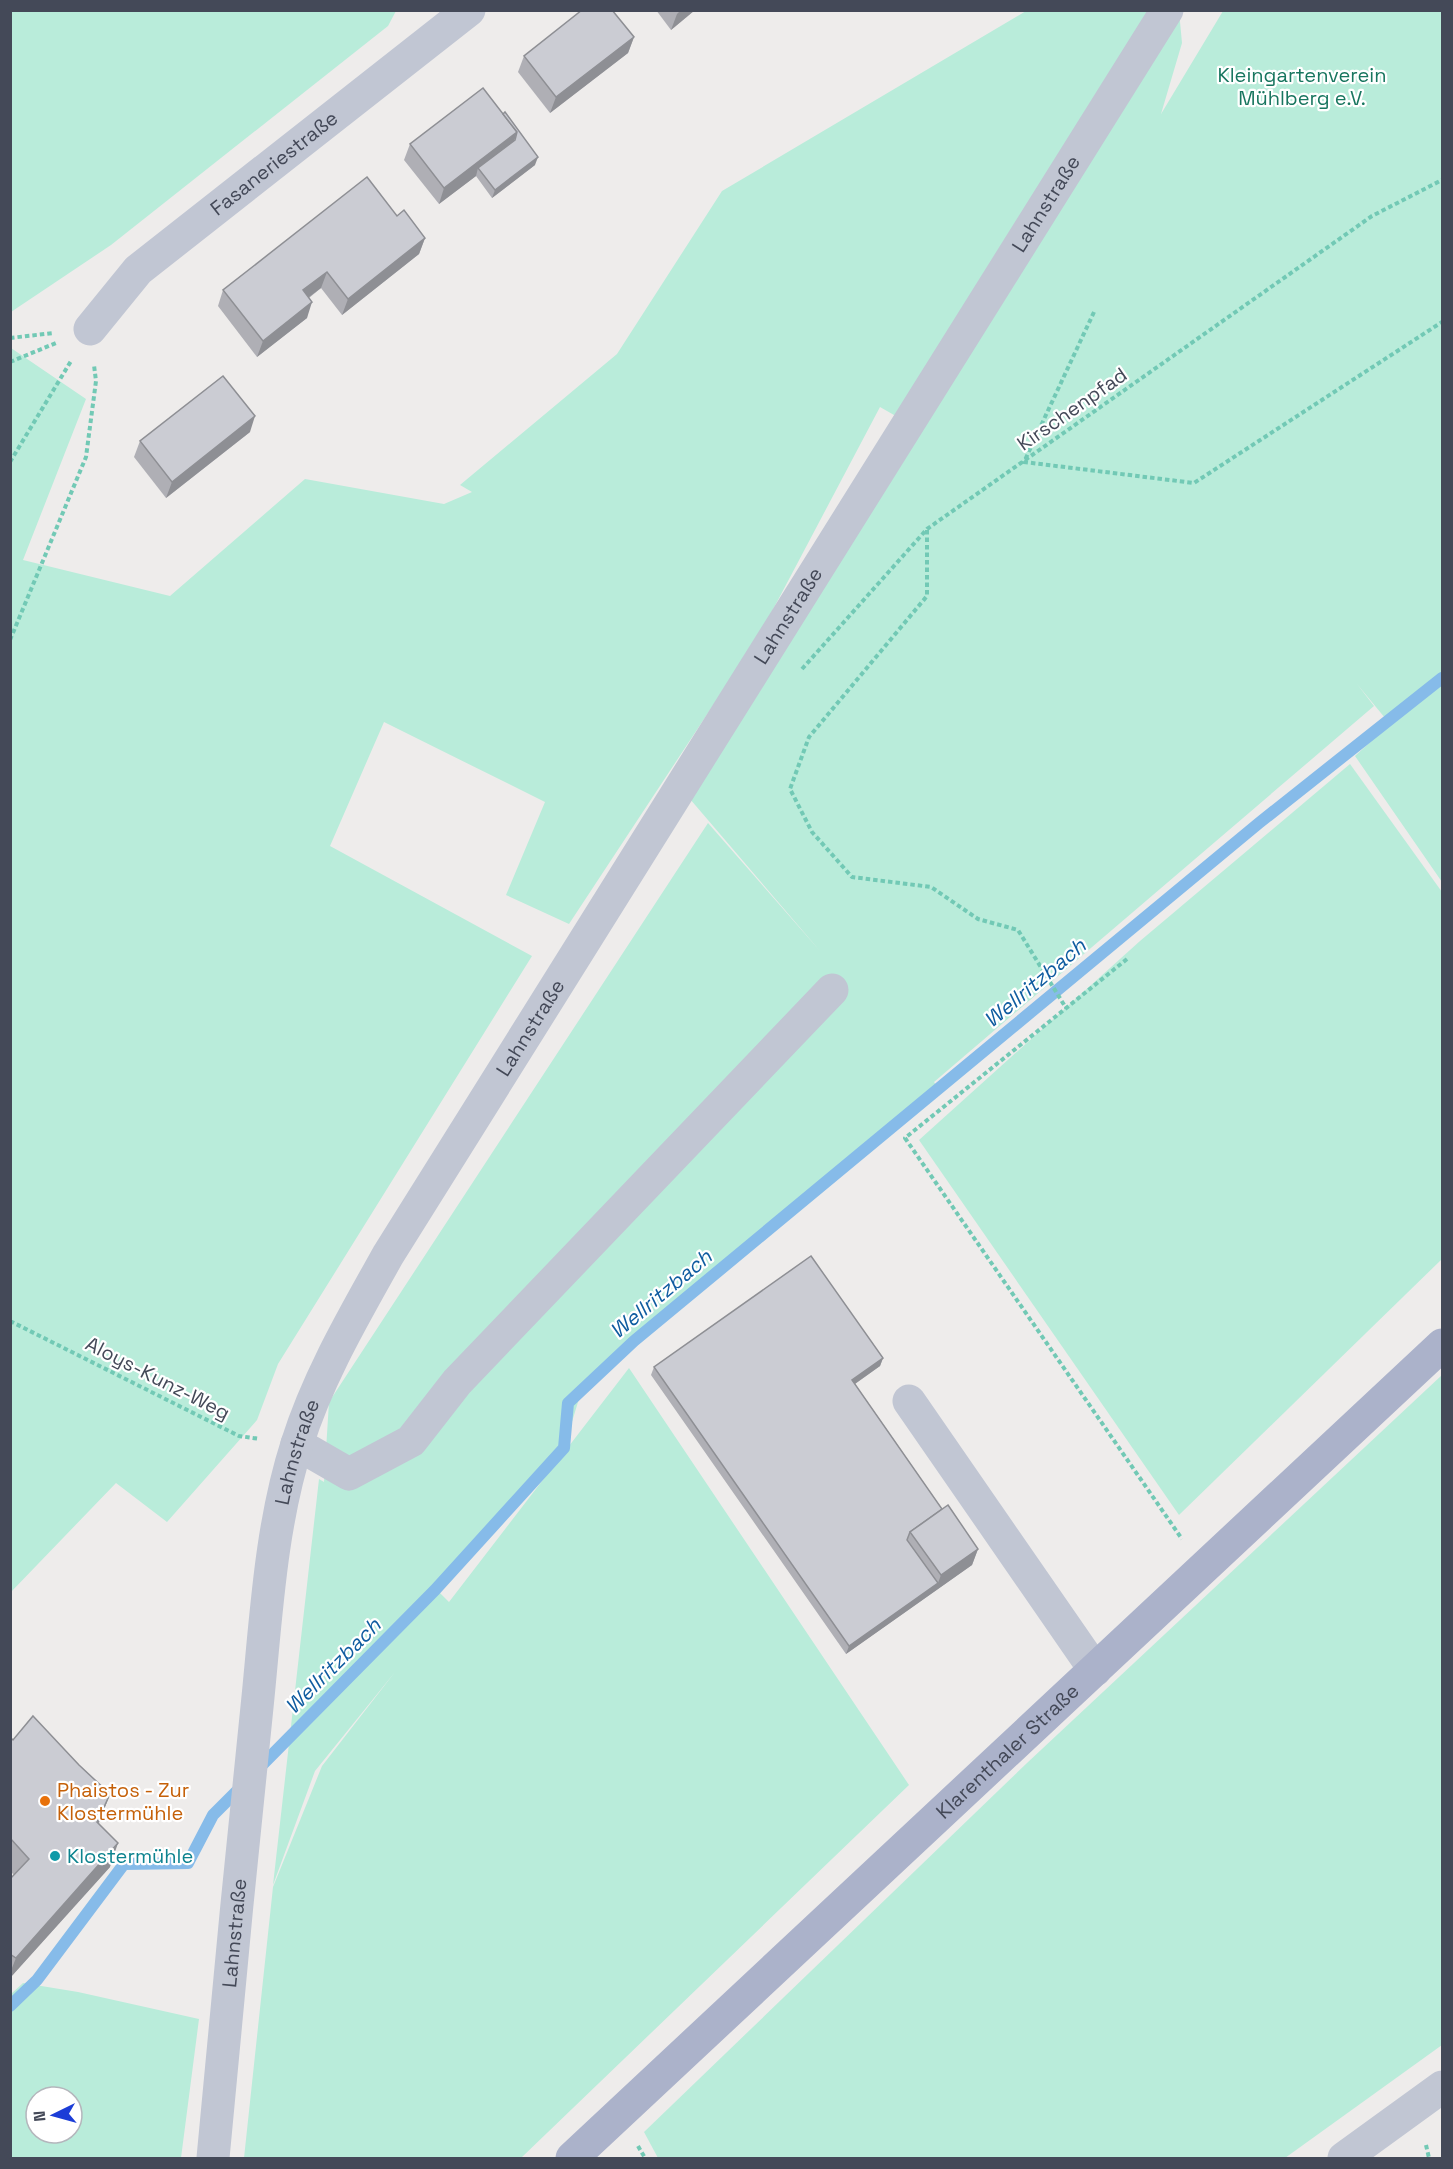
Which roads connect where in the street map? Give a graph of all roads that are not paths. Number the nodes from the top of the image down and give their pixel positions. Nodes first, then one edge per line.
1 (1167, 10) edge
2 (469, 11) edge
3 (90, 329) road end
4 (832, 990) dead end
5 (1443, 1345) edge
6 (909, 1401) dead end
7 (297, 1444) junction
8 (1095, 1670) junction
9 (1443, 2087) edge
10 (213, 2158) edge
11 (572, 2158) edge
12 (1344, 2158) edge

1 - 7 street, Lahnstraße
2 - 3 street, Fasaneriestraße
4 - 7 street
5 - 8 main road, Klarenthaler Straße
6 - 8 street
7 - 10 street, Lahnstraße
8 - 11 main road, Klarenthaler Straße
9 - 12 street

